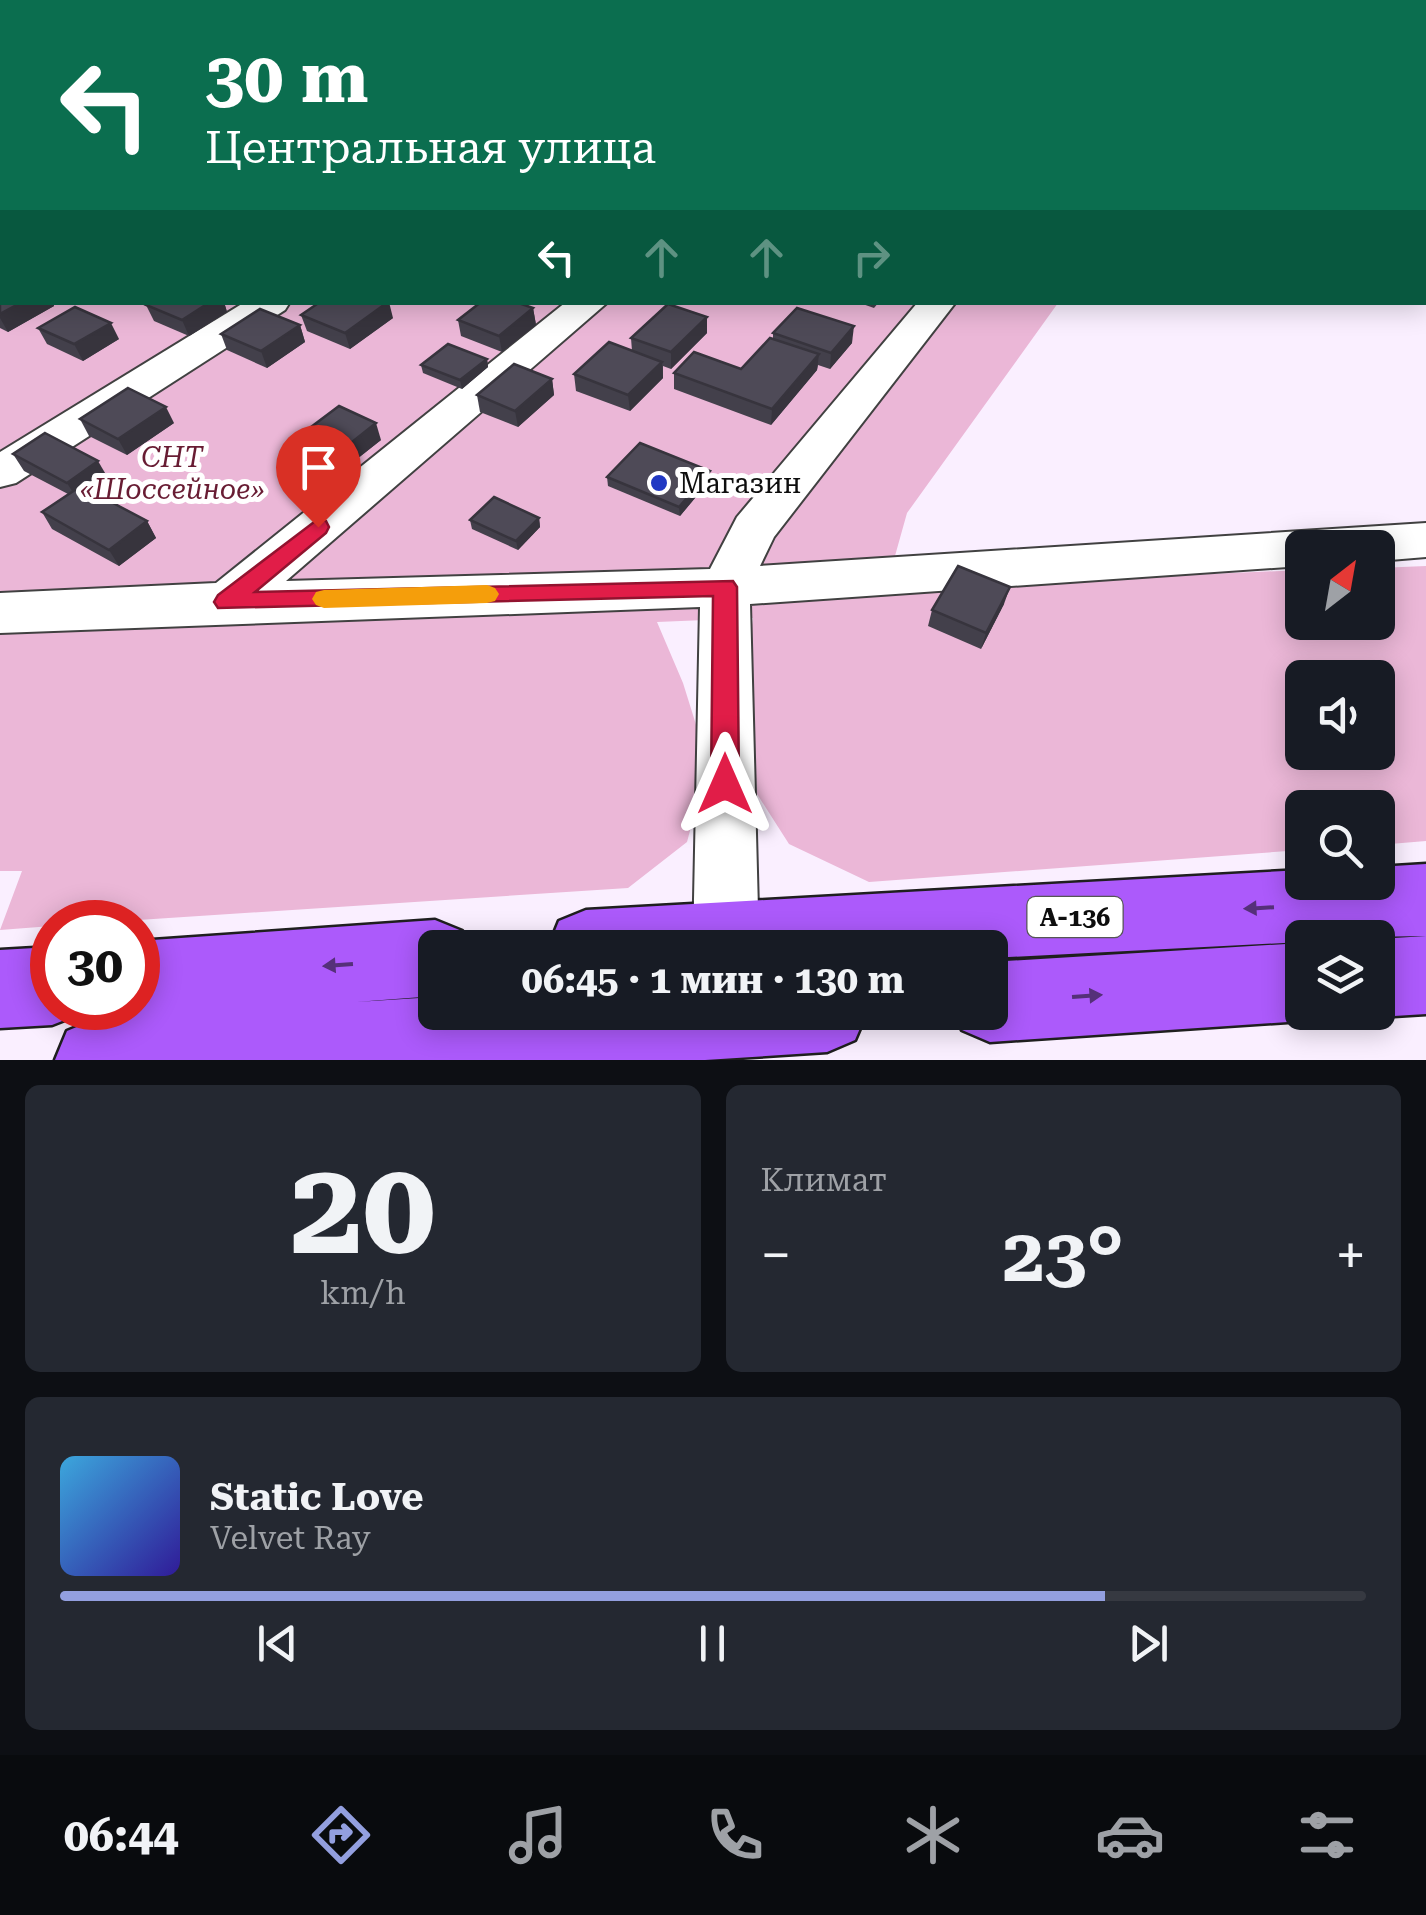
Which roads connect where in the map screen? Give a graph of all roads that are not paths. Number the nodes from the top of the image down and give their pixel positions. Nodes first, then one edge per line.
1 (267, 305) edge
2 (586, 305) edge
3 (936, 305) edge
4 (0, 472) edge
5 (1426, 540) edge
6 (1395, 542) edge
7 (1285, 549) edge
8 (725, 587) junction
9 (226, 602) junction
10 (0, 613) edge
11 (1426, 900) edge
12 (728, 930) edge
13 (1008, 947) edge
14 (418, 959) edge
15 (1426, 975) edge
16 (1395, 977) edge
17 (160, 978) edge
18 (1285, 983) edge
19 (30, 987) edge
20 (0, 989) edge
21 (1008, 1001) edge
22 (418, 1019) edge
23 (96, 1060) edge

1 - 4 street
2 - 9 street
3 - 8 street
5 - 6 street
7 - 8 street
8 - 9 street
8 - 12 street
9 - 10 street
11 -> 13 highway, А-136
14 -> 17 highway
15 - 16 highway
21 -> 18 highway
19 - 20 highway
22 - 23 highway, А-136

